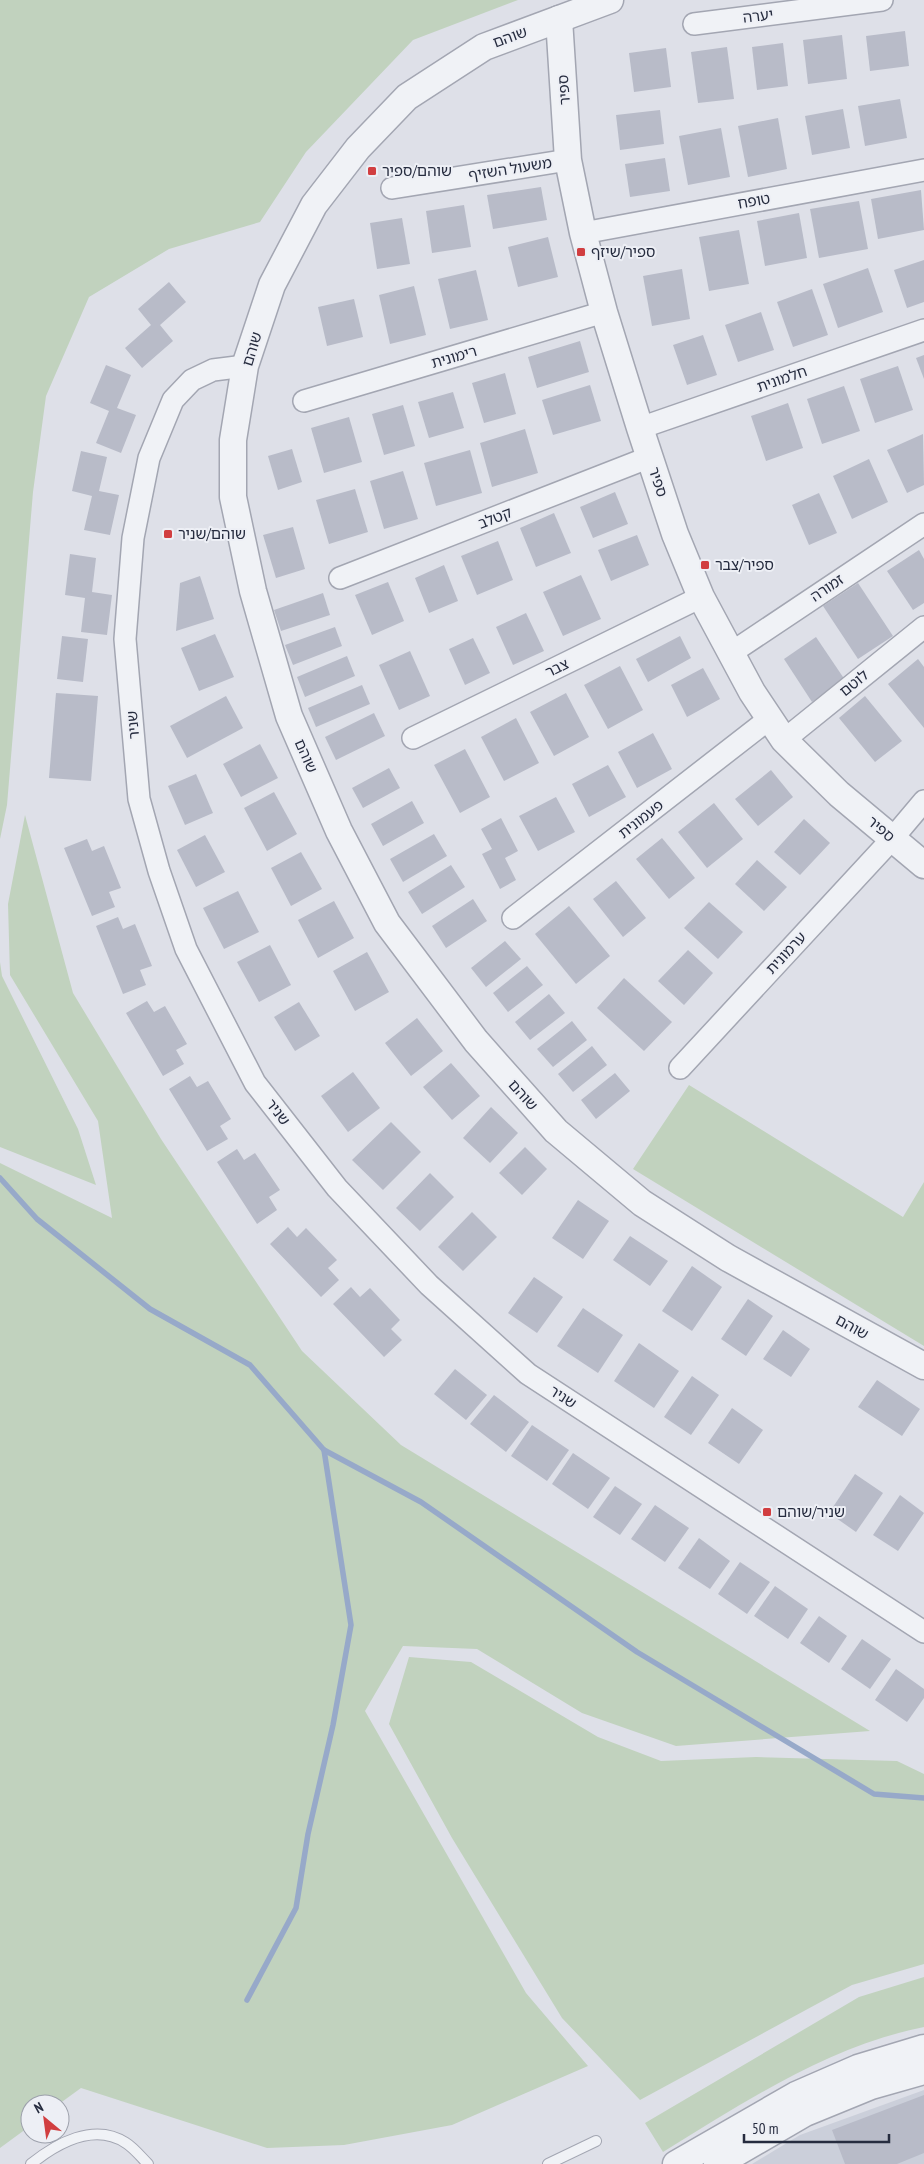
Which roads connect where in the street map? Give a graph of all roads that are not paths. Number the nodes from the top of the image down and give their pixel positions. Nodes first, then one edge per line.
1 (610, 0) edge
2 (882, 0) edge
3 (559, 19) junction
4 (694, 24) dead end
5 (568, 160) junction
6 (924, 170) edge
7 (392, 188) dead end
8 (583, 232) junction
9 (604, 312) junction
10 (924, 330) edge
11 (246, 366) junction
12 (304, 401) dead end
13 (640, 428) junction
14 (650, 457) junction
15 (924, 524) edge
16 (340, 578) dead end
17 (701, 597) junction
18 (924, 627) edge
19 (731, 653) junction
20 (777, 729) junction
21 (413, 738) dead end
22 (924, 802) edge
23 (892, 839) junction
24 (924, 865) edge
25 (513, 918) dead end
26 (680, 1068) dead end
27 (924, 1366) edge
28 (924, 1632) edge
29 (924, 2048) edge
30 (924, 2071) edge
31 (596, 2141) dead end
32 (31, 2164) edge
33 (148, 2164) edge
34 (548, 2164) edge
35 (676, 2164) edge
36 (717, 2164) edge

1 - 3 street, שוהם
2 - 4 street, יערה
3 - 5 street, ספיר
3 - 11 street, שוהם
5 - 7 street, משעול השזיף
5 - 8 street, ספיר
6 - 8 street, טופח
8 - 9 street, ספיר
9 - 12 street, רימונית
9 - 13 street, ספיר
10 - 13 street, חלמונית
11 - 27 street, שוהם
11 - 28 street, שניר
13 - 14 street, ספיר
14 - 16 street, קטלב
14 - 17 street, ספיר
15 - 19 street, זמורה
17 - 19 street, ספיר
17 - 21 street, צבר
18 - 20 street, לוטם
19 - 20 street, ספיר
20 - 23 street, ספיר
20 - 25 street, פעמונית
22 - 23 street, ערמונית
23 - 24 street, ספיר
23 - 26 street, ערמונית
29 - 35 street
30 - 36 street
31 - 34 lane
32 - 33 lane

